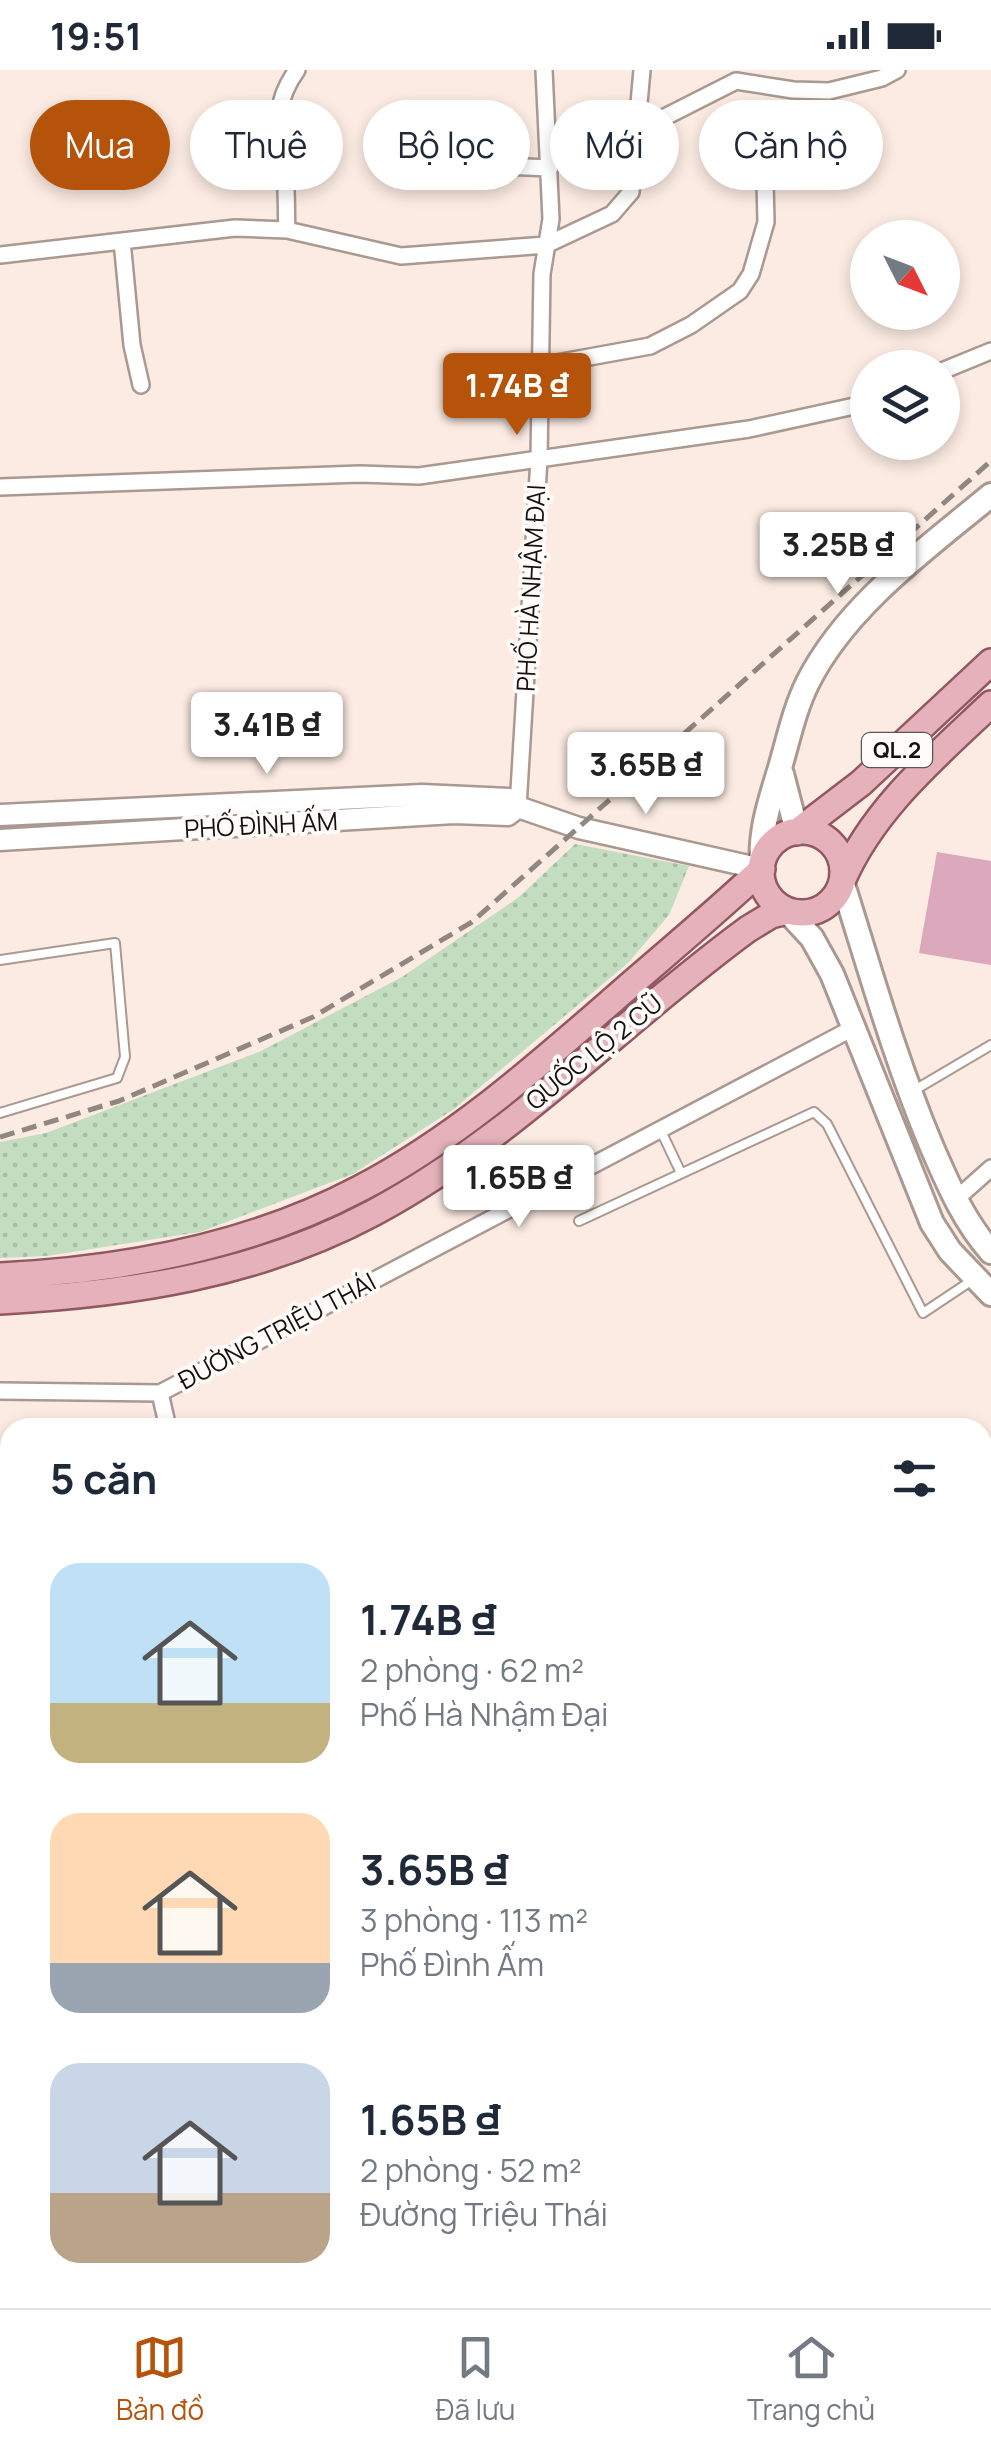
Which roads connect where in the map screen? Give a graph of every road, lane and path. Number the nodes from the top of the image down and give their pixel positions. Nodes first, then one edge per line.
1 (297, 70) edge
2 (544, 70) edge
3 (642, 70) edge
4 (897, 70) edge
5 (746, 75) edge
6 (639, 100) edge
7 (679, 110) edge
8 (530, 167) edge
9 (550, 168) joint
10 (550, 190) edge
11 (631, 190) edge
12 (768, 190) edge
13 (287, 230) junction
14 (122, 240) junction
15 (546, 244) junction
16 (0, 254) edge
17 (991, 351) edge
18 (960, 364) edge
19 (540, 366) junction
20 (141, 385) dead end
21 (850, 406) edge
22 (539, 459) junction
23 (0, 487) edge
24 (991, 496) edge
25 (991, 662) edge
26 (991, 704) edge
27 (781, 765) junction
28 (518, 807) junction
29 (0, 815) edge
30 (796, 832) junction
31 (0, 840) edge
32 (762, 868) junction
33 (842, 881) junction
34 (788, 911) junction
35 (0, 960) edge
36 (854, 1027) junction
37 (991, 1044) edge
38 (910, 1093) junction
39 (0, 1113) edge
40 (660, 1131) junction
41 (991, 1168) edge
42 (680, 1173) junction
43 (955, 1200) junction
44 (578, 1221) dead end
45 (991, 1252) edge
46 (0, 1276) edge
47 (983, 1287) edge
48 (0, 1301) edge
49 (0, 1391) edge
50 (160, 1393) junction
51 (166, 1418) edge

1 - 13 street
2 - 9 street, PHỐ HÀ NHẬM ĐẠI
3 - 6 street
4 - 5 street
5 - 7 street
8 - 9 street
10 - 15 street, PHỐ HÀ NHẬM ĐẠI
11 - 15 street
12 - 19 street
13 - 14 street
13 - 15 street
14 - 16 street
14 - 20 street
15 - 19 street, PHỐ HÀ NHẬM ĐẠI
17 - 18 street
19 - 22 street, PHỐ HÀ NHẬM ĐẠI
21 - 22 street
22 - 23 street
22 - 28 street, PHỐ HÀ NHẬM ĐẠI
24 - 27 main road
25 - 30 main road, QL.2
26 - 33 main road, QL.2
27 - 30 main road
27 - 32 main road
28 - 29 street, PHỐ ĐÌNH ẤM
28 - 31 street, PHỐ ĐÌNH ẤM
28 - 32 street, PHỐ ĐÌNH ẤM
30 - 32 main road, QL.2
30 - 33 main road
32 - 34 main road
32 - 46 main road, QUỐC LỘ 2 CŨ / QL.2
33 - 34 main road, QL.2
33 - 38 main road
34 - 36 main road
34 - 48 main road, QUỐC LỘ 2 CŨ / QL.2
35 - 39 lane
36 - 40 street, ĐƯỜNG TRIỆU THÁI
36 - 47 main road
37 - 38 lane
38 - 43 main road
40 - 42 lane
40 - 50 street, ĐƯỜNG TRIỆU THÁI
41 - 43 street
42 - 44 lane
42 - 47 lane
43 - 45 main road
49 - 50 street, ĐƯỜNG TRIỆU THÁI
50 - 51 street

